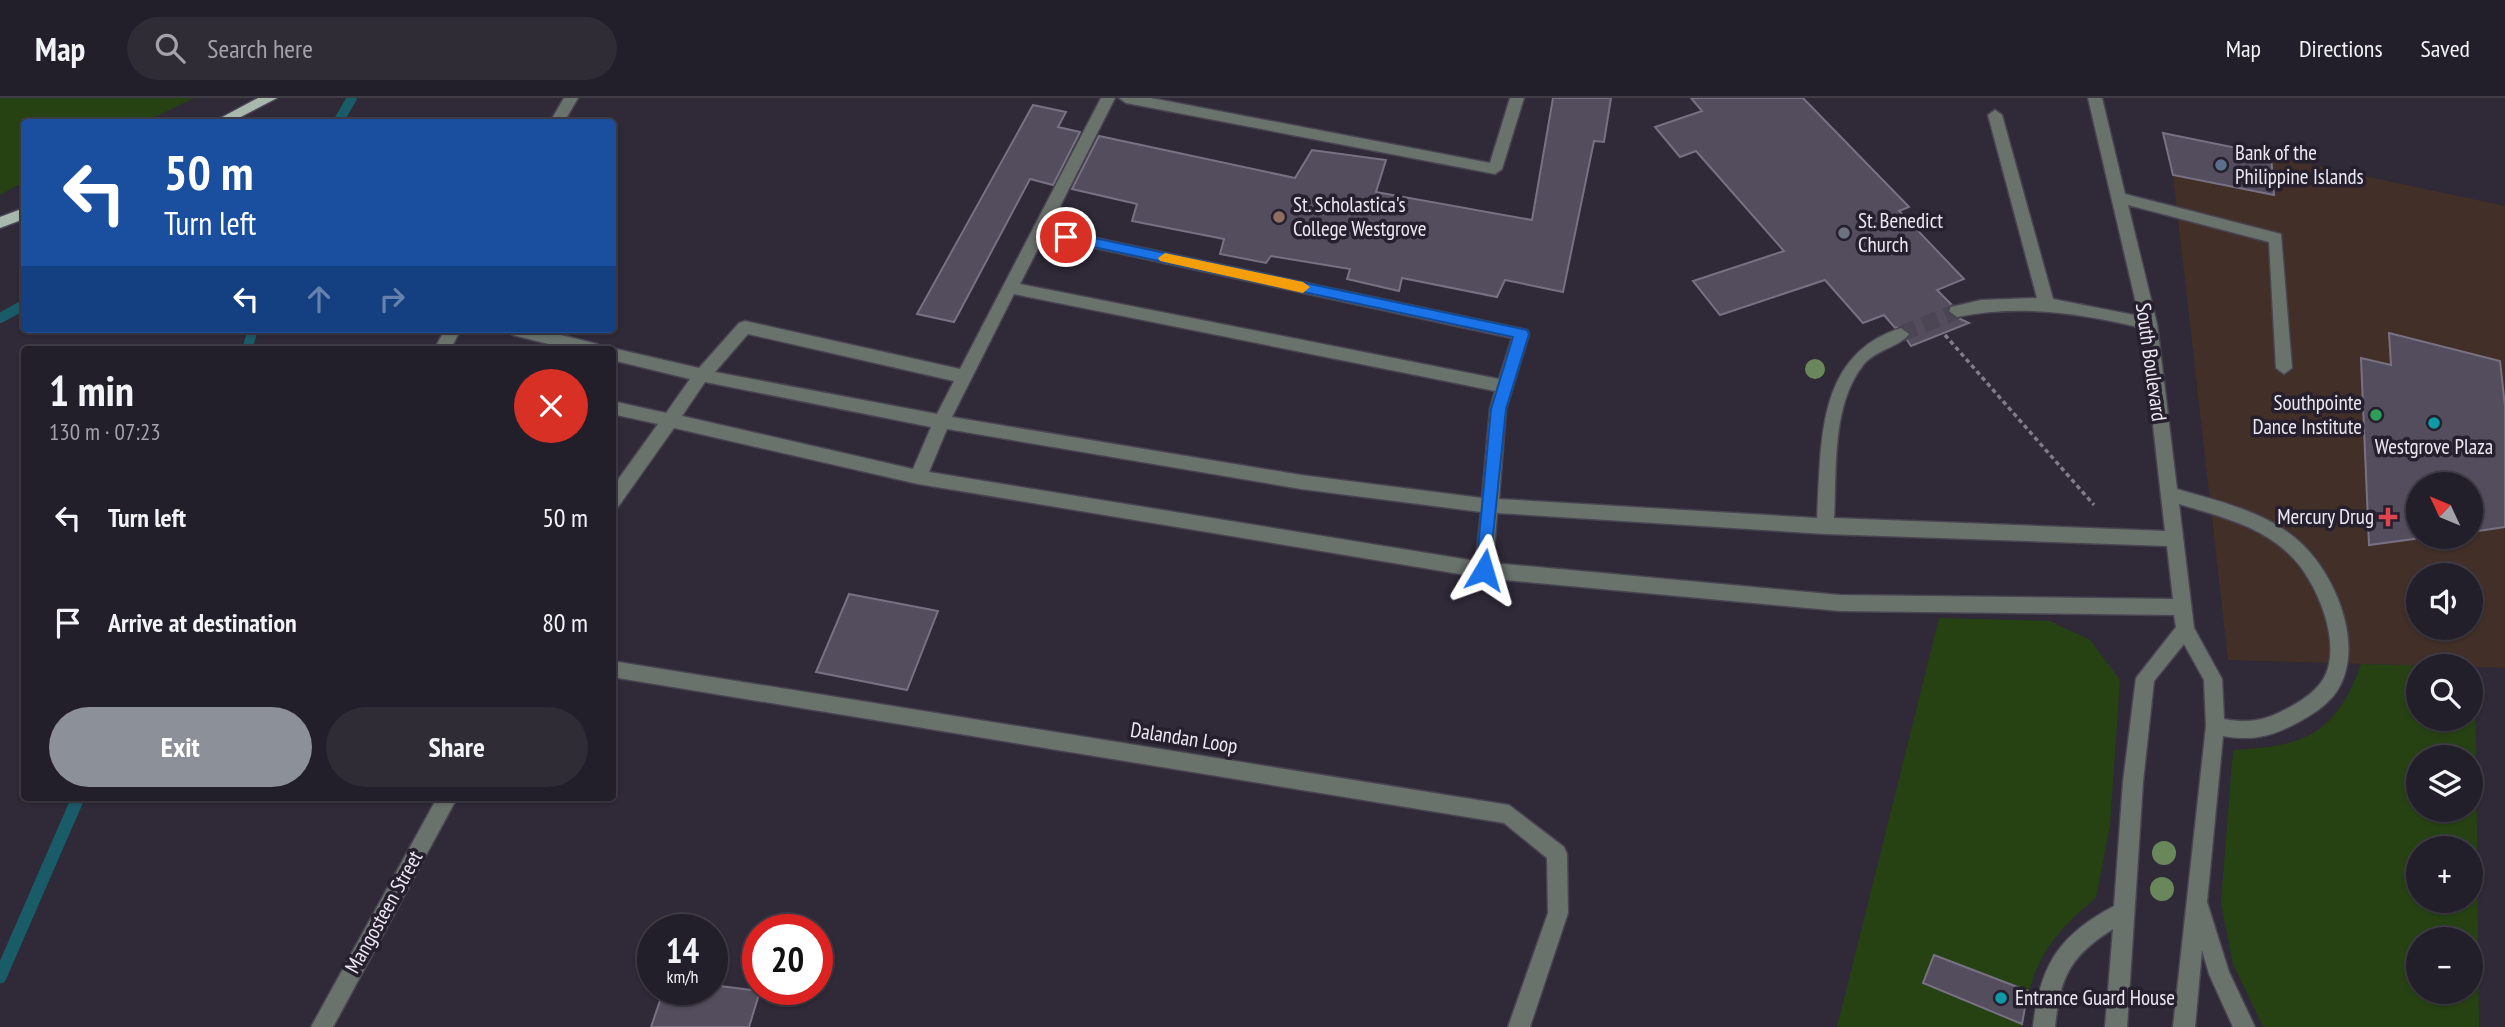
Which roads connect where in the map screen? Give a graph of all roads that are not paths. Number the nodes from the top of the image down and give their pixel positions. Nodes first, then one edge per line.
1 (271, 98) edge
2 (570, 98) edge
3 (1108, 98) edge
4 (1126, 98) edge
5 (1517, 98) edge
6 (2095, 98) edge
7 (1995, 116) dead end
8 (226, 119) edge
9 (559, 119) edge
10 (2118, 197) junction
11 (21, 214) edge
12 (0, 223) edge
13 (1039, 231) junction
14 (1012, 288) junction
15 (2047, 305) junction
16 (1957, 312) tunnel mouth
17 (2149, 324) junction
18 (529, 333) edge
19 (1901, 334) tunnel mouth
20 (581, 346) edge
21 (616, 355) edge
22 (2284, 368) dead end
23 (701, 376) junction
24 (966, 377) junction
25 (1505, 387) junction
26 (616, 408) edge
27 (669, 422) junction
28 (942, 422) junction
29 (918, 477) junction
30 (2169, 494) junction
31 (616, 496) edge
32 (1492, 506) junction
33 (1825, 527) junction
34 (2174, 539) junction
35 (1484, 570) junction
36 (2182, 607) junction
37 (2185, 629) junction
38 (616, 670) edge
39 (2215, 726) junction
40 (445, 801) edge
41 (2198, 898) junction
42 (2125, 911) junction
43 (322, 1027) edge
44 (1519, 1027) edge
45 (2044, 1027) edge
46 (2116, 1027) edge
47 (2184, 1027) edge
48 (2244, 1027) edge

1 - 8 main road
2 - 9 street
3 - 13 street
4 - 5 street
6 - 10 street, South Boulevard
7 - 15 street
10 - 17 street, South Boulevard
10 - 22 street
11 - 12 main road
13 - 14 street
13 - 25 street
14 - 24 street
14 - 25 street
15 - 16 street
15 - 17 street
17 - 30 street, South Boulevard
18 - 20 street
19 - 33 street
21 - 23 street
23 - 24 street
23 - 27 street
23 - 28 street
24 - 28 street
25 - 32 street
26 - 27 street
27 - 29 street
27 - 31 street
28 - 29 street
28 - 32 street
29 - 35 street
30 - 34 street, South Boulevard
30 - 39 street
32 - 33 street
32 - 35 street
33 - 34 street
34 - 36 street, South Boulevard
35 - 36 street
36 - 37 street, South Boulevard
37 - 39 street, South Boulevard
37 - 42 street
38 - 44 street, Dalandan Loop
39 - 41 street, South Boulevard
40 - 43 street, Mangosteen Street
41 - 47 street, South Boulevard
41 - 48 street, South Boulevard
42 - 45 street
42 - 46 street

